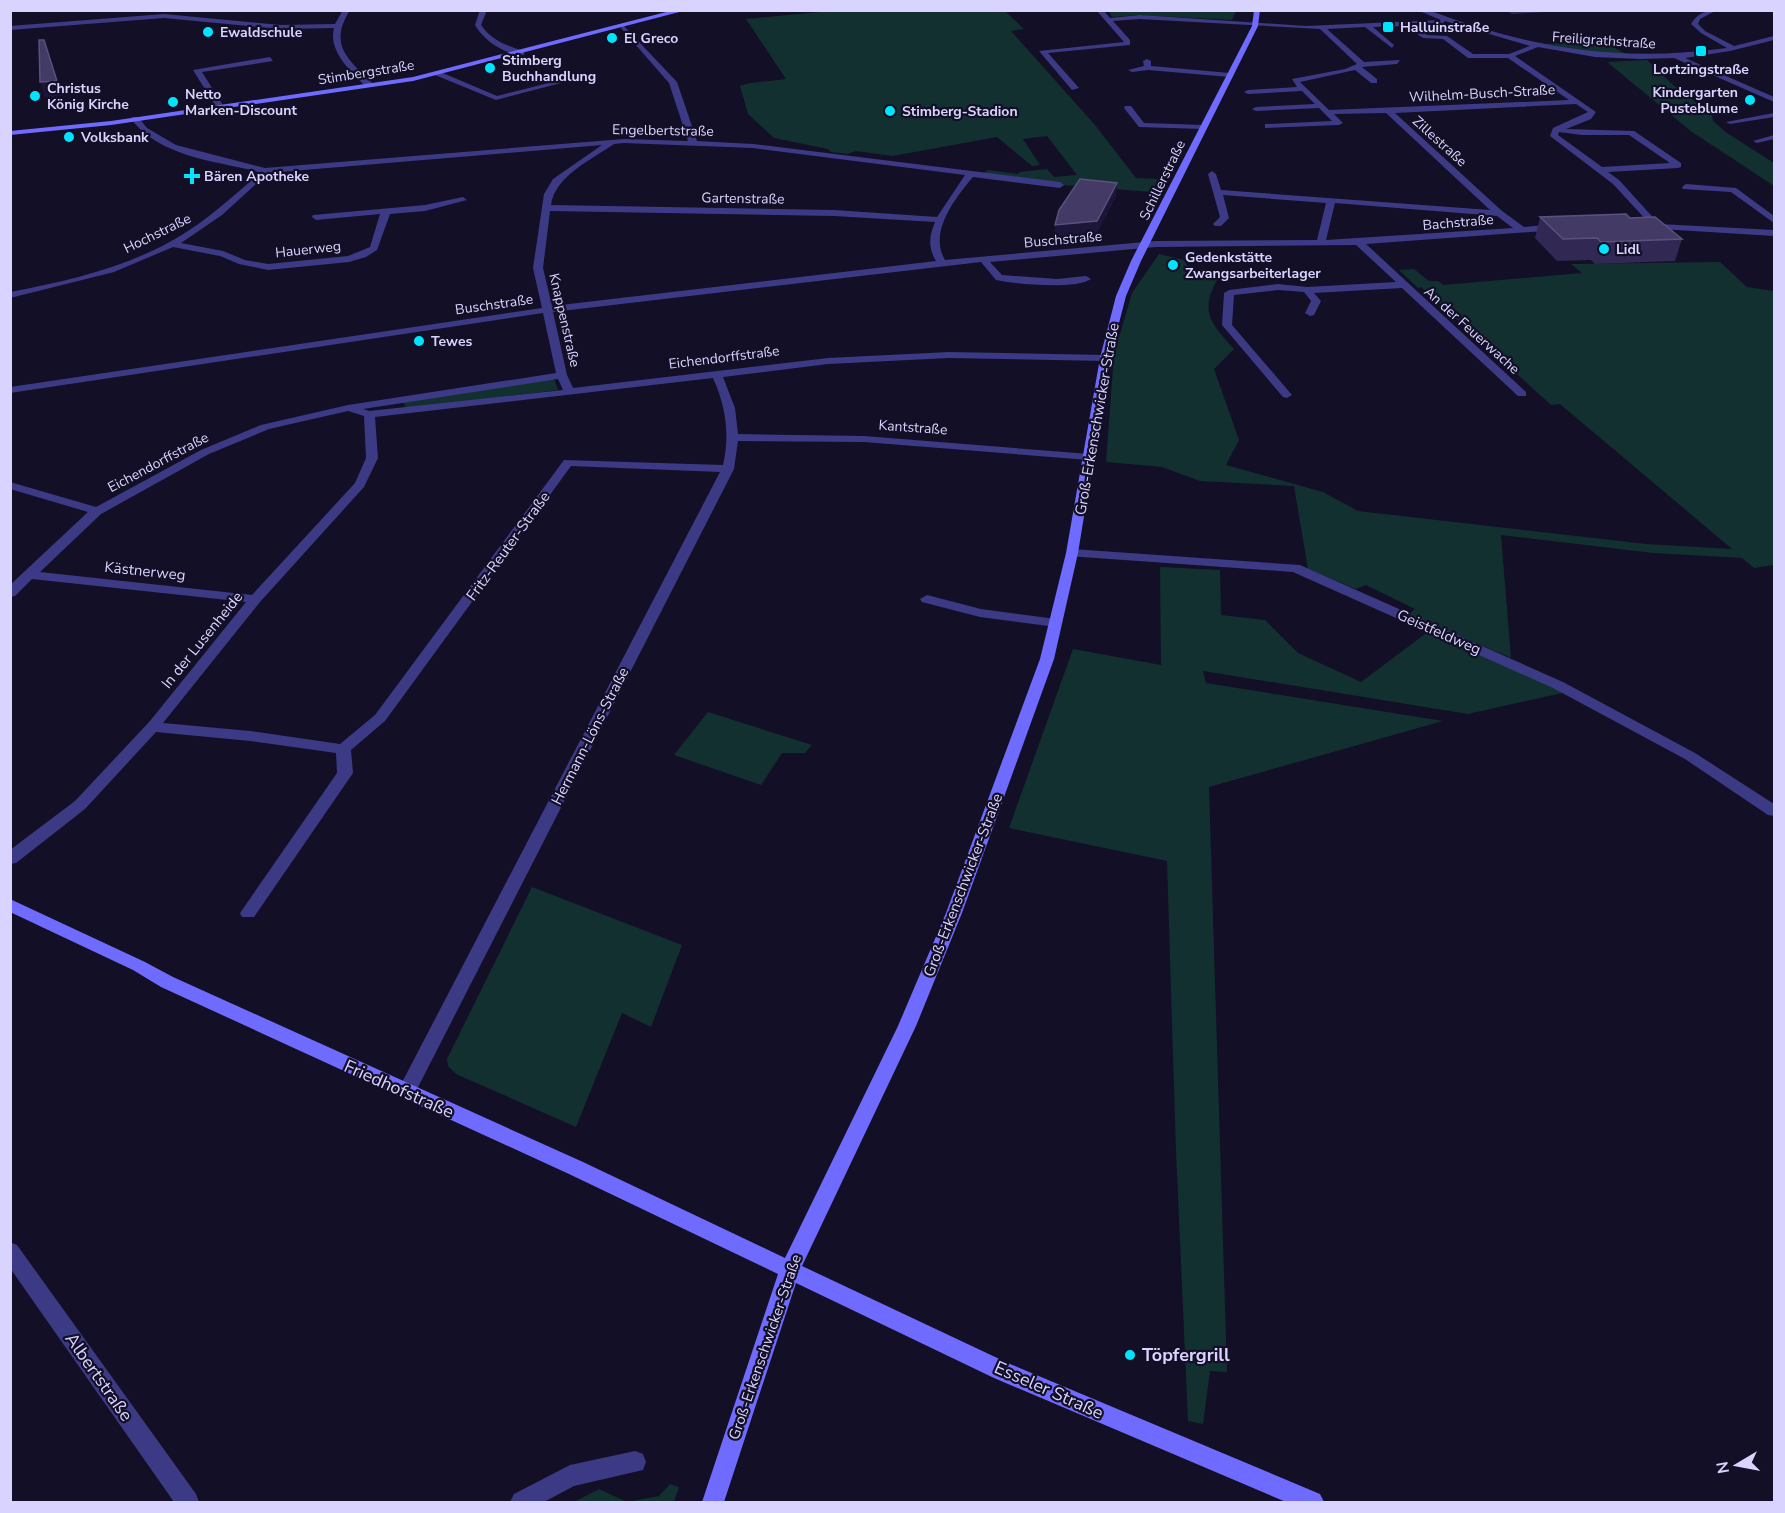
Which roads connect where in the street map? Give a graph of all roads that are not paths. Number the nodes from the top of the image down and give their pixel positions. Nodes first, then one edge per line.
1 (347, 10) edge
2 (484, 10) edge
3 (1099, 10) edge
4 (1257, 10) edge
5 (1420, 10) edge
6 (1713, 10) edge
7 (682, 11) edge
8 (173, 13) edge
9 (66, 15) dead end
10 (1107, 20) junction
11 (1448, 22) junction
12 (59, 23) junction
13 (1407, 24) junction
14 (337, 26) junction
15 (1255, 26) junction
16 (1366, 26) junction
17 (623, 27) junction
18 (10, 28) edge
19 (1322, 28) junction
20 (1774, 38) edge
21 (1755, 45) junction
22 (1392, 46) dead end
23 (1535, 46) junction
24 (1733, 48) junction
25 (1765, 49) dead end
26 (520, 53) junction
27 (1510, 56) junction
28 (1675, 56) junction
29 (270, 59) dead end
30 (1397, 62) dead end
31 (1359, 66) junction
32 (1132, 70) dead end
33 (438, 73) junction
34 (1230, 75) junction
35 (580, 76) dead end
36 (1374, 81) dead end
37 (369, 85) junction
38 (1075, 88) dead end
39 (1304, 89) junction
40 (1248, 92) dead end
41 (1774, 100) edge
42 (1578, 102) junction
43 (1320, 106) junction
44 (220, 107) junction
45 (1128, 108) dead end
46 (1256, 109) dead end
47 (1388, 111) junction
48 (1328, 112) junction
49 (1774, 115) edge
50 (135, 119) junction
51 (1730, 122) dead end
52 (1268, 126) dead end
53 (1203, 127) junction
54 (1556, 130) junction
55 (10, 133) edge
56 (1774, 137) edge
57 (1756, 141) dead end
58 (612, 142) junction
59 (693, 143) junction
60 (1600, 170) junction
61 (264, 171) junction
62 (971, 174) junction
63 (1212, 174) dead end
64 (1060, 185) dead end
65 (1686, 187) dead end
66 (1219, 192) junction
67 (463, 200) dead end
68 (1330, 201) junction
69 (546, 208) junction
70 (386, 211) junction
71 (1499, 213) junction
72 (316, 217) dead end
73 (940, 220) junction
74 (1774, 220) edge
75 (1218, 224) dead end
76 (1633, 226) edge
77 (1656, 226) junction
78 (1567, 227) edge
79 (1521, 230) junction
80 (1761, 232) junction
81 (1774, 233) edge
82 (1358, 242) junction
83 (1321, 243) junction
84 (171, 244) junction
85 (1145, 245) junction
86 (1774, 245) edge
87 (984, 260) junction
88 (942, 263) junction
89 (1086, 279) dead end
90 (1403, 285) junction
91 (1307, 290) junction
92 (10, 295) edge
93 (546, 310) junction
94 (1310, 313) dead end
95 (1105, 358) junction
96 (716, 373) junction
97 (562, 375) junction
98 (10, 390) edge
99 (569, 391) junction
100 (1522, 394) dead end
101 (1287, 395) dead end
102 (348, 408) junction
103 (369, 414) junction
104 (733, 437) junction
105 (1089, 457) junction
106 (728, 469) junction
107 (10, 485) edge
108 (96, 511) junction
109 (1072, 553) junction
110 (30, 575) junction
111 (10, 593) edge
112 (927, 598) dead end
113 (255, 599) junction
114 (1056, 623) junction
115 (153, 726) junction
116 (343, 749) junction
117 (1774, 812) edge
118 (10, 859) edge
119 (10, 905) edge
120 (248, 914) dead end
121 (405, 1092) junction
122 (10, 1251) edge
123 (790, 1268) junction
124 (636, 1462) dead end
125 (188, 1503) edge
126 (522, 1503) edge
127 (713, 1503) edge
128 (1312, 1503) edge

1 - 14 street
2 - 26 street
3 - 10 street
4 - 15 main road, Schillerstraße
5 - 11 street, Freiligrathstraße
6 - 24 street
7 - 17 main road, Stimbergstraße
8 - 12 street
8 - 14 street
9 - 12 street
10 - 15 street
10 - 38 street
11 - 13 street
11 - 23 street, Freiligrathstraße
12 - 18 street
13 - 16 street
13 - 27 street
14 - 37 street
15 - 19 street
15 - 34 main road, Schillerstraße
16 - 19 street
16 - 22 street
17 - 26 main road, Stimbergstraße
17 - 59 street
19 - 31 street
20 - 21 street, Freiligrathstraße
21 - 24 street, Freiligrathstraße
21 - 25 street
23 - 27 street
23 - 28 street, Freiligrathstraße
24 - 28 street, Freiligrathstraße
26 - 33 main road, Stimbergstraße
27 - 42 street
28 - 41 street
29 - 44 street
30 - 31 street
31 - 36 street
31 - 39 street
32 - 34 street
33 - 35 street
33 - 37 main road, Stimbergstraße
34 - 53 main road, Schillerstraße
37 - 44 main road, Stimbergstraße
39 - 40 street
39 - 43 street
42 - 47 street, Wilhelm-Busch-Straße
42 - 54 street
43 - 46 street
43 - 48 street
44 - 50 main road, Stimbergstraße
45 - 53 street, Schillerstraße
47 - 48 street
47 - 71 street, Zillestraße
48 - 52 street
49 - 51 street
50 - 55 main road, Stimbergstraße
50 - 61 street
53 - 85 main road, Schillerstraße
54 - 60 street
54 - 60 street
56 - 57 street
58 - 59 street, Engelbertstraße
58 - 61 street, Engelbertstraße
58 - 69 street, Knappenstraße
59 - 62 street, Engelbertstraße
60 - 77 street
61 - 84 street, Hochstraße
62 - 64 street, Engelbertstraße
62 - 73 street
63 - 66 street
65 - 74 street
66 - 68 street, Bachstraße
66 - 75 street
67 - 70 street, Hauerweg
68 - 71 street, Bachstraße
68 - 83 street
69 - 73 street, Gartenstraße
69 - 93 street, Knappenstraße
70 - 72 street, Hauerweg
70 - 84 street, Hauerweg
71 - 79 street, Zillestraße
73 - 88 street
76 - 77 street
77 - 80 street
78 - 79 street, Bachstraße
79 - 82 street, Bachstraße
80 - 81 street
80 - 86 street
82 - 83 street, Bachstraße
82 - 90 street, An der Feuerwache
83 - 85 street, Bachstraße
84 - 92 street, Hochstraße
85 - 87 street, Buschstraße
85 - 95 main road, Groß-Erkenschwicker-Straße
87 - 88 street, Buschstraße
87 - 89 street
88 - 93 street, Buschstraße
90 - 91 street, An der Feuerwache
90 - 100 street, An der Feuerwache
91 - 94 street
91 - 101 street, An der Feuerwache
93 - 97 street, Knappenstraße
93 - 98 street, Buschstraße
95 - 96 street, Eichendorffstraße
95 - 105 main road, Groß-Erkenschwicker-Straße
96 - 99 street, Eichendorffstraße
96 - 104 street, Hermann-Löns-Straße
97 - 99 street, Knappenstraße
97 - 102 street, Eichendorffstraße
99 - 103 street, Eichendorffstraße
102 - 103 street, Eichendorffstraße
102 - 108 street, Eichendorffstraße
103 - 113 street, In der Lusenheide
104 - 105 street, Kantstraße
104 - 106 street, Hermann-Löns-Straße
105 - 109 main road, Groß-Erkenschwicker-Straße
106 - 116 street, Fritz-Reuter-Straße
106 - 121 street, Hermann-Löns-Straße
107 - 108 street
108 - 110 street, Eichendorffstraße
109 - 114 main road, Groß-Erkenschwicker-Straße
109 - 117 street, Geistfeldweg
110 - 111 street, Eichendorffstraße
110 - 113 street, Kästnerweg
112 - 114 street
113 - 115 street, In der Lusenheide
114 - 123 main road, Groß-Erkenschwicker-Straße
115 - 116 street
115 - 118 street, In der Lusenheide
116 - 120 street
119 - 121 main road, Friedhofstraße
121 - 123 main road, Friedhofstraße
122 - 125 street, Albertstraße
123 - 127 main road, Groß-Erkenschwicker-Straße
123 - 128 main road, Esseler Straße
124 - 126 street

